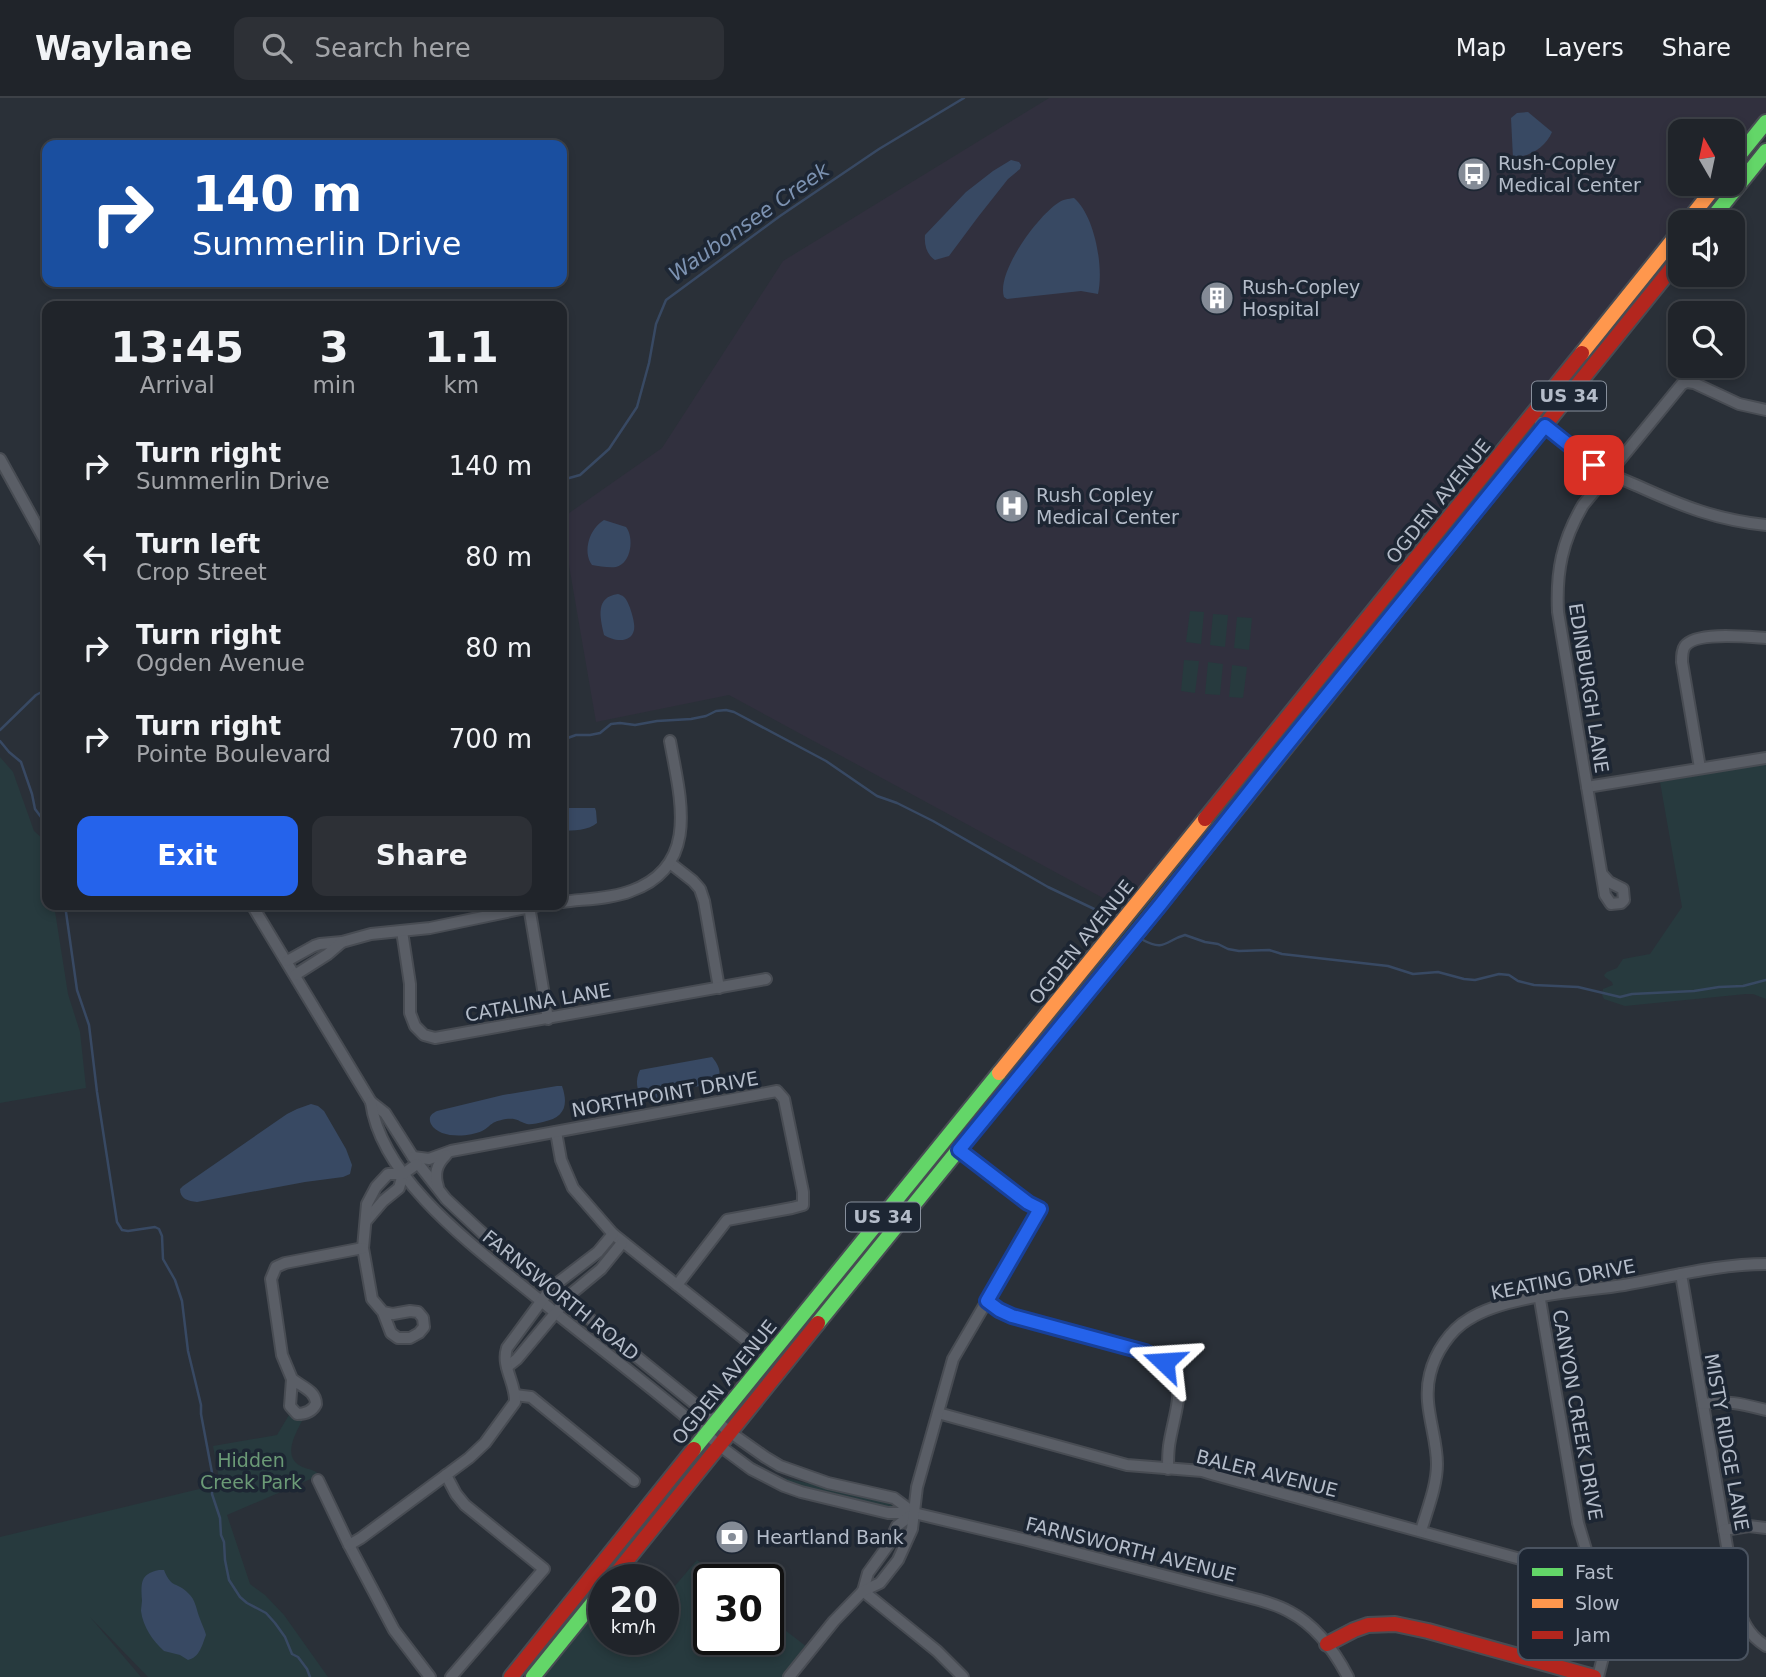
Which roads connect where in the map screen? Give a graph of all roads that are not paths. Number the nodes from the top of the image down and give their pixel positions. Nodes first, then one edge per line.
1 (1766, 122) edge
2 (1745, 148) edge
3 (1766, 151) edge
4 (1708, 196) edge
5 (1696, 210) edge
6 (1719, 210) edge
7 (1668, 245) edge
8 (1668, 273) edge
9 (1766, 410) edge
10 (1531, 415) junction
11 (1545, 426) junction
12 (0, 459) edge
13 (1609, 473) junction
14 (1766, 525) edge
15 (42, 535) edge
16 (1766, 638) edge
17 (670, 741) dead end
18 (1766, 758) edge
19 (1700, 768) junction
20 (1587, 787) junction
21 (670, 863) junction
22 (1602, 874) dead end
23 (567, 901) edge
24 (255, 910) edge
25 (511, 910) edge
26 (535, 910) edge
27 (402, 931) junction
28 (342, 942) junction
29 (287, 961) junction
30 (295, 975) junction
31 (766, 979) dead end
32 (719, 988) junction
33 (548, 1019) junction
34 (371, 1102) junction
35 (555, 1132) junction
36 (946, 1140) junction
37 (959, 1150) junction
38 (451, 1151) junction
39 (415, 1160) junction
40 (403, 1174) junction
41 (440, 1192) junction
42 (613, 1234) junction
43 (622, 1243) junction
44 (363, 1248) junction
45 (1766, 1264) edge
46 (1681, 1274) junction
47 (1536, 1282) dead end
48 (677, 1285) junction
49 (551, 1287) junction
50 (1540, 1297) junction
51 (565, 1300) junction
52 (541, 1301) junction
53 (987, 1301) junction
54 (383, 1312) dead end
55 (554, 1312) junction
56 (746, 1340) dead end
57 (507, 1367) junction
58 (292, 1379) dead end
59 (515, 1395) junction
60 (1703, 1404) junction
61 (1766, 1410) edge
62 (938, 1413) junction
63 (717, 1421) junction
64 (731, 1433) junction
65 (706, 1434) junction
66 (720, 1446) junction
67 (1168, 1469) junction
68 (446, 1475) junction
69 (318, 1480) dead end
70 (634, 1481) dead end
71 (914, 1513) junction
72 (1766, 1528) edge
73 (1724, 1530) junction
74 (1421, 1531) junction
75 (349, 1545) junction
76 (1585, 1548) edge
77 (1727, 1548) edge
78 (1518, 1558) edge
79 (624, 1564) edge
80 (863, 1591) junction
81 (588, 1609) edge
82 (1748, 1631) edge
83 (1327, 1644) junction
84 (1766, 1646) edge
85 (1518, 1656) edge
86 (1534, 1660) edge
87 (1601, 1660) edge
88 (430, 1677) edge
89 (452, 1677) edge
90 (511, 1677) edge
91 (533, 1677) edge
92 (789, 1677) edge
93 (962, 1677) edge
94 (1348, 1677) edge
95 (1596, 1677) edge

1 - 2 main road
3 - 6 main road
4 - 5 main road
7 - 10 main road, OGDEN AVENUE / US 34
8 - 11 main road, OGDEN AVENUE / US 34
9 - 13 street, EDINBURGH LANE
10 - 11 street
10 - 36 main road, OGDEN AVENUE / US 34
11 - 13 street
11 - 37 main road, OGDEN AVENUE / US 34
12 - 15 street
13 - 14 street
13 - 20 street, EDINBURGH LANE
16 - 19 street
17 - 21 street
18 - 19 street
19 - 20 street
20 - 22 street, EDINBURGH LANE
21 - 23 street
21 - 32 street
24 - 29 street
25 - 27 street
26 - 33 street
27 - 28 street
27 - 33 street, CATALINA LANE
28 - 29 street
28 - 30 street
29 - 30 street
30 - 34 street
31 - 32 street, CATALINA LANE
32 - 33 street, CATALINA LANE
34 - 39 street
34 - 40 street
35 - 38 street, NORTHPOINT DRIVE
35 - 42 street
35 - 48 street, NORTHPOINT DRIVE
36 - 37 street
36 - 63 main road, OGDEN AVENUE / US 34
37 - 53 street
37 - 64 main road, OGDEN AVENUE / US 34
38 - 39 street, NORTHPOINT DRIVE
38 - 41 street
39 - 40 street
39 - 41 street, FARNSWORTH ROAD
40 - 44 street
40 - 52 street, FARNSWORTH ROAD
41 - 49 street, FARNSWORTH ROAD
42 - 43 street
42 - 49 street
43 - 48 street
43 - 51 street
44 - 54 street
44 - 58 street
45 - 46 street, KEATING DRIVE
46 - 50 street, KEATING DRIVE
46 - 60 street, MISTY RIDGE LANE
47 - 50 street, CANYON CREEK DRIVE
48 - 56 street
49 - 51 street, FARNSWORTH ROAD
49 - 52 street
50 - 74 street, KEATING DRIVE
50 - 76 street, CANYON CREEK DRIVE
51 - 55 street
51 - 63 street, FARNSWORTH ROAD
52 - 55 street, FARNSWORTH ROAD
52 - 57 street
53 - 62 street
53 - 67 street
55 - 57 street
55 - 65 street, FARNSWORTH ROAD
57 - 59 street
59 - 68 street
59 - 70 street
60 - 61 street
60 - 73 street, MISTY RIDGE LANE
62 - 67 street, BALER AVENUE
62 - 71 street
63 - 64 street, FARNSWORTH AVENUE
63 - 65 main road, OGDEN AVENUE / US 34
64 - 66 main road, OGDEN AVENUE / US 34
64 - 71 street, FARNSWORTH AVENUE
65 - 66 street, FARNSWORTH AVENUE
65 - 90 main road, OGDEN AVENUE / US 34
66 - 71 street, FARNSWORTH AVENUE
66 - 79 main road, OGDEN AVENUE / US 34
67 - 74 street, BALER AVENUE
68 - 75 street
68 - 89 street
69 - 75 street
71 - 80 street
71 - 80 street
71 - 83 street, FARNSWORTH AVENUE
72 - 73 street
73 - 77 street, MISTY RIDGE LANE
74 - 78 street, BALER AVENUE
75 - 88 street
80 - 92 street
80 - 93 street
81 - 91 main road
82 - 84 street, MISTY RIDGE LANE
83 - 85 main road
83 - 94 street, FARNSWORTH AVENUE
86 - 95 main road
87 - 95 street, CANYON CREEK DRIVE

